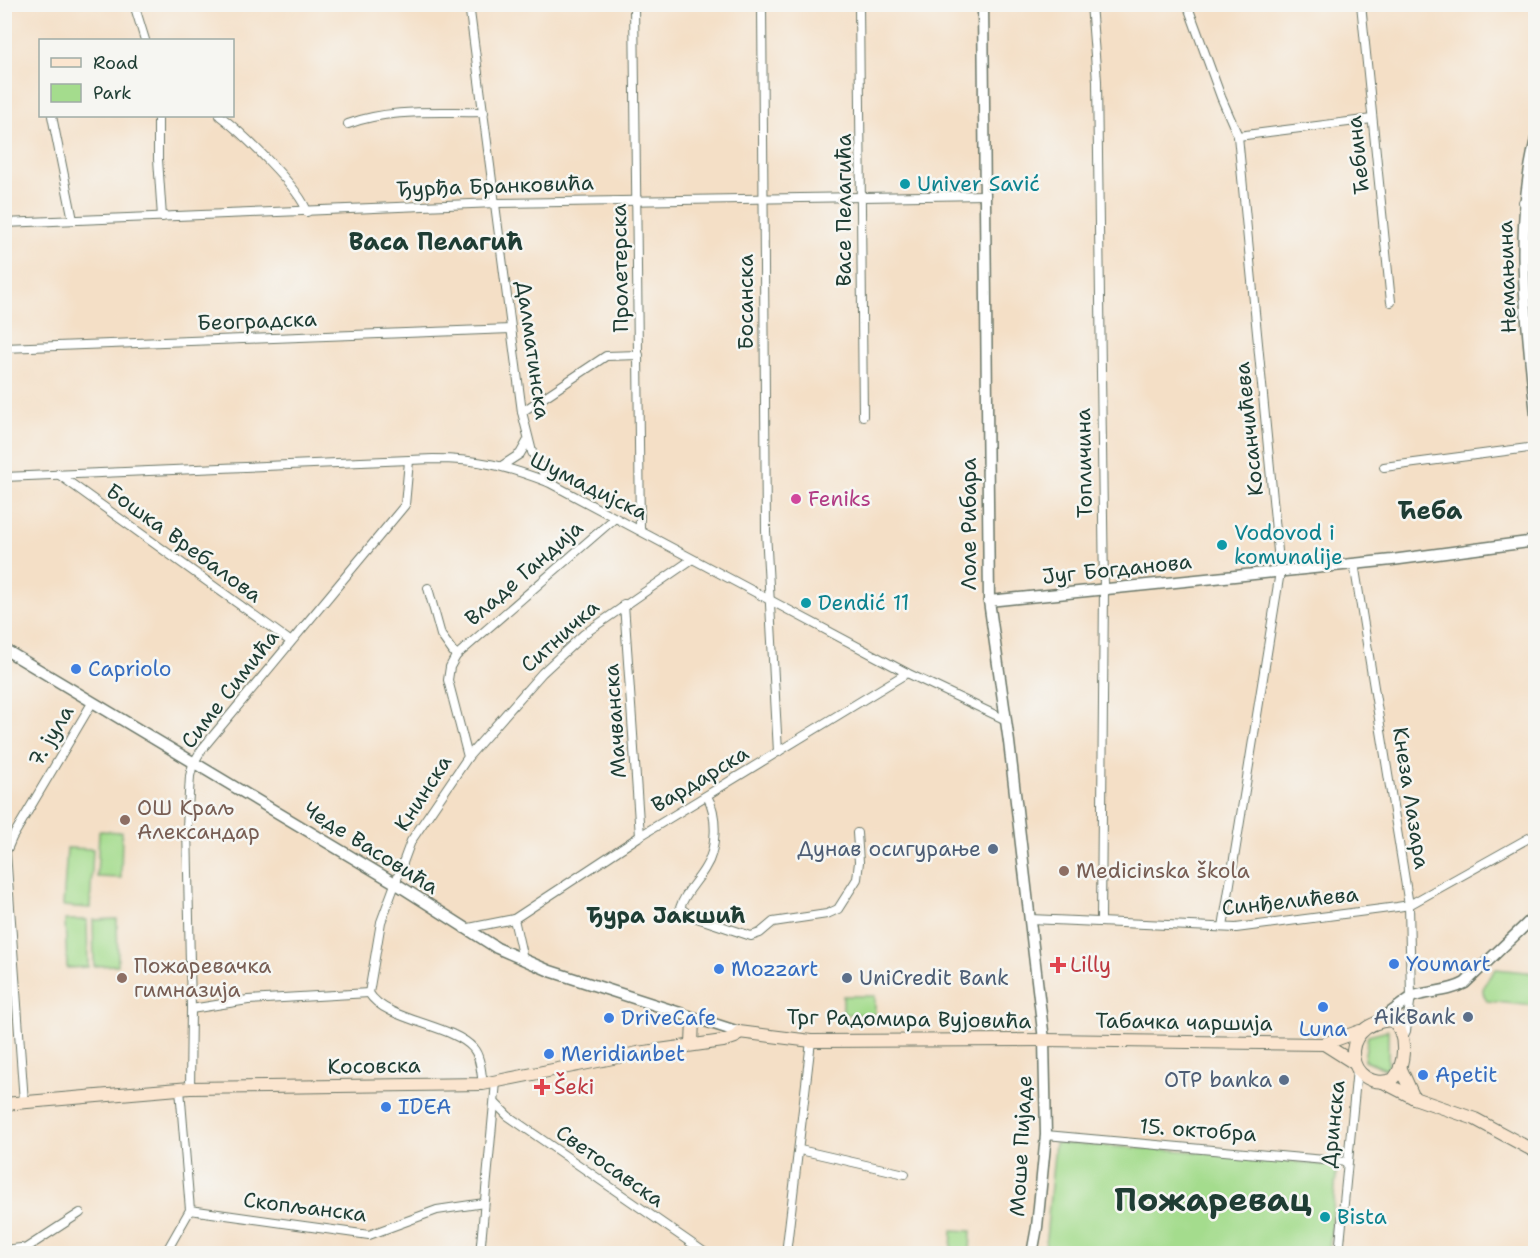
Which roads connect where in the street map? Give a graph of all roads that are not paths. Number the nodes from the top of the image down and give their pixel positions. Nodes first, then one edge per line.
1 (134, 4) edge
2 (469, 4) edge
3 (634, 4) edge
4 (762, 4) edge
5 (860, 4) edge
6 (983, 4) edge
7 (1091, 4) edge
8 (1187, 4) edge
9 (1361, 4) edge
10 (145, 39) edge
11 (484, 112) junction
12 (52, 117) edge
13 (158, 117) edge
14 (221, 117) edge
15 (1372, 119) junction
16 (348, 124) dead end
17 (1238, 136) junction
18 (1536, 139) edge
19 (986, 195) junction
20 (763, 198) junction
21 (862, 198) junction
22 (637, 200) junction
23 (1523, 202) junction
24 (1536, 202) edge
25 (496, 203) junction
26 (4, 210) edge
27 (307, 212) junction
28 (162, 217) junction
29 (73, 220) junction
30 (6, 223) edge
31 (1390, 302) dead end
32 (511, 328) junction
33 (4, 348) edge
34 (639, 355) junction
35 (522, 412) junction
36 (1536, 415) edge
37 (863, 416) dead end
38 (528, 440) junction
39 (1536, 447) edge
40 (409, 461) junction
41 (503, 465) junction
42 (1384, 467) dead end
43 (57, 474) junction
44 (4, 477) edge
45 (548, 482) junction
46 (615, 518) junction
47 (640, 530) junction
48 (1536, 541) edge
49 (691, 560) junction
50 (1354, 563) junction
51 (1280, 572) junction
52 (428, 588) dead end
53 (1104, 590) junction
54 (768, 599) junction
55 (989, 601) junction
56 (624, 604) junction
57 (290, 641) junction
58 (4, 649) edge
59 (456, 656) junction
60 (907, 673) junction
61 (92, 703) junction
62 (1006, 720) junction
63 (778, 752) junction
64 (468, 757) junction
65 (193, 764) junction
66 (707, 796) junction
67 (857, 833) dead end
68 (1536, 834) edge
69 (640, 836) junction
70 (395, 883) junction
71 (1409, 905) junction
72 (1536, 915) edge
73 (514, 919) junction
74 (1030, 919) junction
75 (1101, 920) junction
76 (1222, 927) junction
77 (464, 929) junction
78 (524, 959) junction
79 (369, 993) junction
80 (1411, 996) junction
81 (191, 1008) junction
82 (693, 1019) junction
83 (1379, 1021) junction
84 (1360, 1031) junction
85 (739, 1032) junction
86 (1402, 1039) junction
87 (1044, 1040) junction
88 (811, 1041) junction
89 (1324, 1044) junction
90 (692, 1045) junction
91 (1356, 1066) junction
92 (1401, 1067) junction
93 (496, 1082) junction
94 (1383, 1082) junction
95 (483, 1084) junction
96 (185, 1089) junction
97 (1414, 1098) junction
98 (24, 1102) junction
99 (4, 1104) edge
100 (496, 1104) junction
101 (1046, 1135) junction
102 (800, 1150) junction
103 (1536, 1152) edge
104 (1347, 1162) junction
105 (905, 1174) dead end
106 (484, 1203) junction
107 (190, 1210) junction
108 (80, 1214) dead end
109 (4, 1250) edge
110 (19, 1251) edge
111 (165, 1254) edge
112 (480, 1254) edge
113 (707, 1254) edge
114 (786, 1254) edge
115 (1032, 1254) edge
116 (1339, 1254) edge

1 - 10 street
2 - 11 street, Далматинска
3 - 22 street, Пролетерска
4 - 20 street, Босанска
5 - 21 street, Васе Пелагића
6 - 19 street, Лоле Рибара
7 - 53 street, Топличина
8 - 17 street, Косанчићева
9 - 15 street, Ћебина
11 - 16 street
11 - 25 street, Далматинска
12 - 29 street
13 - 28 street
14 - 27 street
15 - 17 street
15 - 31 street, Ћебина
17 - 51 street, Косанчићева
18 - 23 street, Немањина
19 - 21 street, Ђурђа Бранковића
19 - 55 street, Лоле Рибара
20 - 21 street, Ђурђа Бранковића
20 - 22 street, Ђурђа Бранковића
20 - 54 street, Босанска
21 - 37 street, Васе Пелагића
22 - 25 street, Ђурђа Бранковића
22 - 34 street, Пролетерска
23 - 24 street
23 - 36 street, Немањина
25 - 27 street, Ђурђа Бранковића
25 - 32 street, Далматинска
26 - 30 street
27 - 28 street, Ђурђа Бранковића
28 - 29 street, Ђурђа Бранковића
29 - 30 street, Ђурђа Бранковића
32 - 33 street, Београдска
32 - 35 street, Далматинска
34 - 35 street
34 - 47 street, Пролетерска
35 - 38 street, Далматинска
38 - 41 street
38 - 45 street, Далматинска
39 - 42 street
40 - 41 street, Шумадијска
40 - 43 street, Шумадијска
40 - 57 street, Симе Симића
41 - 45 street, Шумадијска
43 - 44 street, Шумадијска
43 - 57 street, Бошка Вребалова
45 - 46 street, Шумадијска
46 - 47 street, Шумадијска
46 - 59 street, Владе Гандија
47 - 49 street, Шумадијска
48 - 50 street, Југ Богданова
49 - 54 street, Шумадијска
49 - 56 street, Ситничка
50 - 51 street, Југ Богданова
50 - 71 street, Кнеза Лазара
51 - 53 street, Југ Богданова
51 - 76 street, Косанчићева
52 - 59 street
53 - 55 street, Југ Богданова
53 - 75 street, Топличина
54 - 60 street, Шумадијска
54 - 63 street, Босанска
55 - 62 street, Лоле Рибара
56 - 64 street, Ситничка
56 - 69 street, Мачванска
57 - 65 street, Симе Симића
58 - 61 street, Чеде Васовића
59 - 64 street, Книнска
60 - 62 street, Шумадијска
60 - 63 street, Вардарска
61 - 65 street, Чеде Васовића
61 - 98 street, 7. јула
62 - 74 street, Лоле Рибара
63 - 66 street, Вардарска
64 - 70 street, Книнска
65 - 70 street, Чеде Васовића
65 - 81 street, Симе Симића
66 - 67 street
66 - 69 street, Вардарска
68 - 71 street, Синђелићева
69 - 73 street, Вардарска
70 - 77 street, Чеде Васовића
70 - 79 street, Книнска
71 - 76 street, Синђелићева
71 - 80 street, Кнеза Лазара
72 - 80 street
73 - 77 street, Вардарска
73 - 78 street
74 - 75 street, Синђелићева
74 - 87 street, Лоле Рибара
75 - 76 street, Синђелићева
77 - 78 street, Чеде Васовића
78 - 82 street, Чеде Васовића
79 - 81 street
79 - 95 street
80 - 83 street
80 - 86 street, Кнеза Лазара
81 - 96 street, Симе Симића
82 - 85 street, Чеде Васовића
82 - 90 main road
83 - 84 main road
83 - 86 main road
84 - 89 main road, Табачка чаршија
84 - 91 main road
85 - 88 main road, Трг Радомира Вујовића
85 - 90 main road, Косовска
86 - 92 main road
87 - 88 main road, Трг Радомира Вујовића
87 - 89 main road, Табачка чаршија
87 - 101 street, Моше Пијаде
88 - 102 street
89 - 91 main road
90 - 93 main road, Косовска
91 - 94 main road
91 - 104 street, Дринска
92 - 94 main road
92 - 97 main road
93 - 95 main road, Косовска
93 - 100 street
94 - 97 main road
95 - 96 main road, Косовска
96 - 98 main road, Косовска
96 - 107 street, Симе Симића
97 - 103 main road
98 - 99 main road, Косовска
100 - 106 street
100 - 113 street, Светосавска
101 - 104 street, 15. октобра
101 - 115 street, Моше Пијаде
102 - 105 street
102 - 114 street
104 - 116 street, Дринска
106 - 107 street, Скопљанска
106 - 112 street
107 - 111 street
108 - 110 street
109 - 110 street

